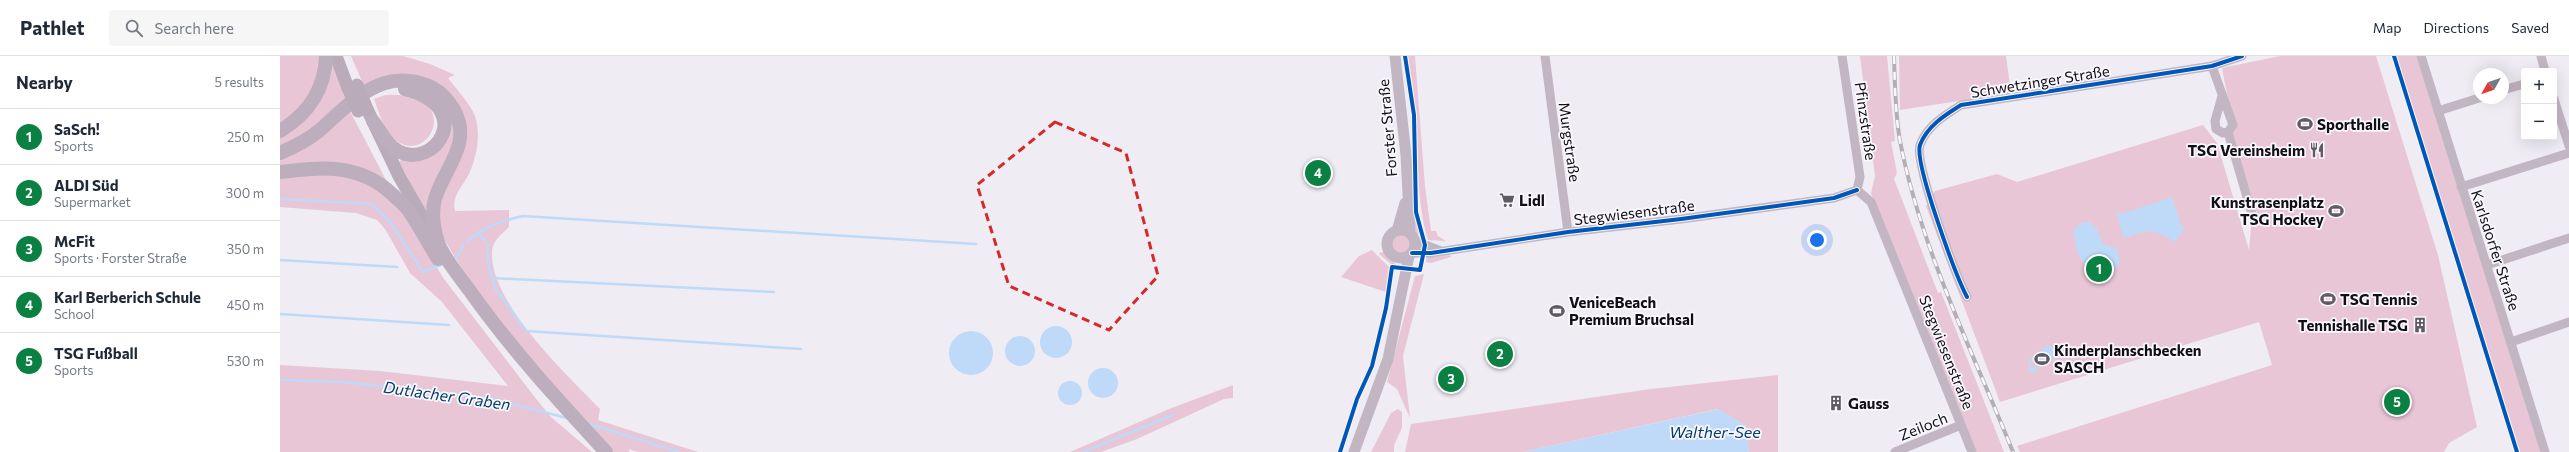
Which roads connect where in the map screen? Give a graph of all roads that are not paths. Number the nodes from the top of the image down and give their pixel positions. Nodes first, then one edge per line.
1 (326, 56) edge
2 (336, 56) edge
3 (345, 56) edge
4 (1396, 56) edge
5 (1545, 56) edge
6 (1842, 56) edge
7 (2242, 56) edge
8 (2421, 56) edge
9 (2541, 56) edge
10 (2212, 66) junction
11 (2544, 68) edge
12 (2521, 85) edge
13 (358, 88) junction
14 (2509, 88) edge
15 (2222, 96) junction
16 (2473, 100) edge
17 (2556, 104) edge
18 (2438, 111) junction
19 (366, 114) junction
20 (280, 131) edge
21 (2228, 132) junction
22 (2569, 146) edge
23 (2569, 153) edge
24 (280, 154) edge
25 (280, 172) edge
26 (2461, 187) junction
27 (1857, 190) junction
28 (1407, 197) junction
29 (408, 210) junction
30 (2251, 211) dead end
31 (1396, 231) junction
32 (1568, 232) junction
33 (1412, 236) junction
34 (2569, 238) edge
35 (1441, 251) junction
36 (440, 252) junction
37 (1411, 254) junction
38 (1396, 257) junction
39 (2487, 265) junction
40 (1402, 286) junction
41 (1967, 297) dead end
42 (2569, 322) edge
43 (2511, 342) junction
44 (564, 415) junction
45 (1961, 425) junction
46 (597, 452) edge
47 (606, 452) edge
48 (1354, 452) edge
49 (1895, 452) edge
50 (1972, 452) edge
51 (2545, 452) edge

1 - 20 main road
2 - 13 main road
3 - 13 main road
4 - 28 street, Forster Straße
5 - 32 street, Murgstraße
6 - 27 street, Pfinzstraße
7 - 10 street, Schwetzinger Straße
8 - 18 street, Karlsdorfer Straße
9 - 11 street
10 - 15 street
10 - 41 street, Schwetzinger Straße
12 - 14 street
13 - 19 main road, bridge
13 - 19 main road
13 - 24 main road
13 - 36 main road
15 - 21 street
15 - 21 street
16 - 18 street
17 - 22 street
18 - 26 street, Karlsdorfer Straße
19 - 29 main road
19 - 36 main road
21 - 30 street
23 - 26 street
25 - 29 main road
26 - 39 street, Karlsdorfer Straße
27 - 32 street, Stegwiesenstraße
27 - 45 street, Stegwiesenstraße
28 - 31 street, Forster Straße
28 - 33 street, Forster Straße
29 - 36 main road
31 - 33 street
31 - 38 street
32 - 35 street, Stegwiesenstraße
33 - 35 street
33 - 37 street
34 - 39 street
35 - 37 street, Stegwiesenstraße
36 - 44 main road
37 - 38 street
37 - 40 street
38 - 40 street
39 - 43 street, Karlsdorfer Straße
40 - 48 street
42 - 43 street
43 - 51 street, Karlsdorfer Straße
44 - 46 main road
44 - 47 main road
45 - 49 street, Zeiloch
45 - 50 street, Stegwiesenstraße

